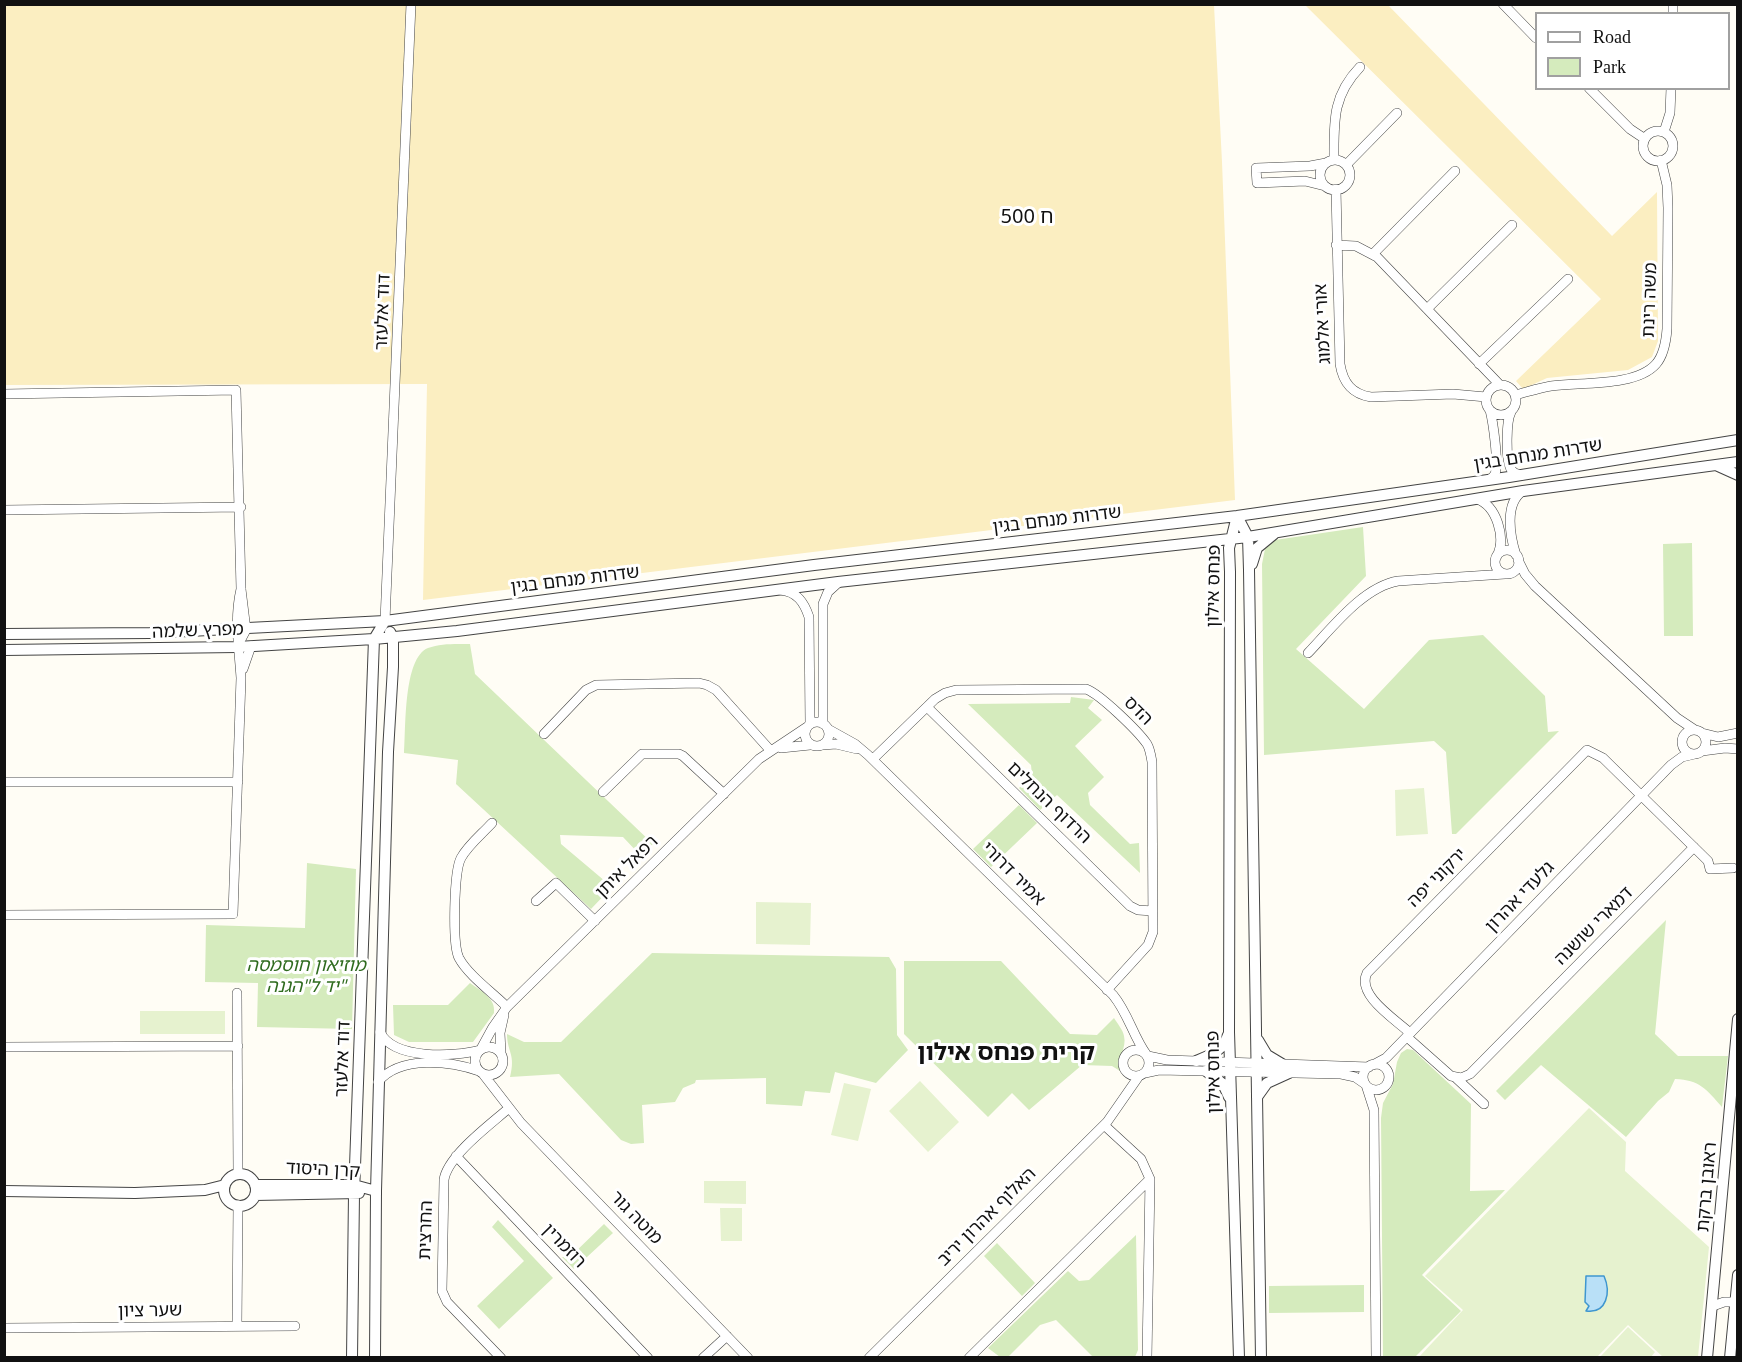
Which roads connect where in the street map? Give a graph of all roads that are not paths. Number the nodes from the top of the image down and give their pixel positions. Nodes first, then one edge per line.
1 (411, 4) edge
2 (1503, 4) edge
3 (1535, 37) edge
4 (1360, 67) dead end
5 (1590, 90) edge
6 (1671, 90) edge
7 (1397, 113) dead end
8 (1664, 132) junction
9 (1645, 139) junction
10 (1661, 160) junction
11 (1330, 161) junction
12 (1346, 165) junction
13 (1455, 171) dead end
14 (1325, 186) junction
15 (1336, 189) junction
16 (1512, 225) dead end
17 (1336, 245) junction
18 (1373, 254) junction
19 (1568, 279) dead end
20 (1427, 309) junction
21 (1479, 364) junction
22 (1500, 385) junction
23 (4, 394) edge
24 (1515, 395) junction
25 (1486, 397) junction
26 (1490, 410) junction
27 (1511, 412) junction
28 (1735, 439) edge
29 (1737, 462) edge
30 (1715, 465) junction
31 (1522, 475) junction
32 (1737, 475) edge
33 (1488, 480) junction
34 (1523, 492) junction
35 (1478, 499) junction
36 (241, 507) junction
37 (4, 510) edge
38 (1237, 516) junction
39 (1274, 534) junction
40 (1248, 537) junction
41 (1231, 539) junction
42 (1198, 543) junction
43 (1517, 557) junction
44 (1496, 559) junction
45 (1250, 570) junction
46 (1230, 572) junction
47 (1507, 574) junction
48 (1474, 577) junction
49 (842, 581) junction
50 (1535, 586) junction
51 (775, 590) junction
52 (386, 621) junction
53 (242, 630) junction
54 (4, 634) edge
55 (411, 636) junction
56 (393, 638) junction
57 (374, 639) junction
58 (237, 646) junction
59 (251, 646) junction
60 (4, 650) edge
61 (1308, 653) dead end
62 (393, 667) junction
63 (241, 678) junction
64 (927, 707) junction
65 (1677, 718) junction
66 (809, 725) junction
67 (826, 727) junction
68 (1698, 731) junction
69 (1737, 733) edge
70 (544, 734) dead end
71 (1682, 740) junction
72 (810, 745) junction
73 (823, 745) junction
74 (1737, 749) edge
75 (770, 750) junction
76 (1698, 753) junction
77 (870, 756) junction
78 (1671, 765) junction
79 (4, 782) edge
80 (238, 782) junction
81 (603, 792) dead end
82 (724, 794) junction
83 (1641, 795) junction
84 (492, 823) dead end
85 (1694, 847) junction
86 (1733, 868) dead end
87 (536, 901) dead end
88 (1153, 910) junction
89 (4, 915) edge
90 (595, 921) junction
91 (1107, 990) junction
92 (237, 993) dead end
93 (507, 1007) junction
94 (1737, 1019) edge
95 (1129, 1023) junction
96 (380, 1032) junction
97 (1229, 1032) junction
98 (1256, 1035) junction
99 (1408, 1035) junction
100 (1737, 1040) edge
101 (238, 1046) junction
102 (4, 1047) edge
103 (481, 1049) junction
104 (1392, 1052) junction
105 (501, 1053) junction
106 (1147, 1055) junction
107 (1125, 1056) junction
108 (1196, 1061) junction
109 (502, 1066) junction
110 (1371, 1066) junction
111 (1230, 1067) junction
112 (1257, 1068) junction
113 (1286, 1069) junction
114 (1125, 1070) junction
115 (1206, 1071) junction
116 (481, 1072) junction
117 (1388, 1072) junction
118 (1142, 1074) junction
119 (1456, 1078) junction
120 (378, 1082) junction
121 (1366, 1085) junction
122 (1384, 1087) junction
123 (1124, 1097) junction
124 (1257, 1098) junction
125 (503, 1099) junction
126 (1231, 1100) junction
127 (1484, 1104) dead end
128 (509, 1108) junction
129 (1374, 1110) junction
130 (1104, 1125) junction
131 (456, 1156) junction
132 (238, 1174) junction
133 (1150, 1179) junction
134 (225, 1189) junction
135 (255, 1190) junction
136 (354, 1190) junction
137 (4, 1191) edge
138 (376, 1191) junction
139 (238, 1205) junction
140 (1737, 1275) edge
141 (1736, 1302) edge
142 (1713, 1306) junction
143 (237, 1326) junction
144 (295, 1326) dead end
145 (4, 1328) edge
146 (727, 1335) junction
147 (352, 1358) edge
148 (375, 1358) edge
149 (501, 1358) edge
150 (648, 1358) edge
151 (703, 1358) edge
152 (748, 1358) edge
153 (869, 1358) edge
154 (969, 1358) edge
155 (1147, 1358) edge
156 (1239, 1358) edge
157 (1261, 1358) edge
158 (1376, 1358) edge
159 (1707, 1358) edge
160 (1730, 1358) edge

1 - 52 street, דוד אלעזר
2 - 3 street
4 - 11 street
5 - 9 street
6 - 8 street
7 - 12 street
8 - 9 street
8 - 10 street
9 - 10 street
10 - 24 street, משה רינת
11 - 12 street
11 - 14 street
11 - 14 street
12 - 15 street
13 - 18 street
14 - 15 street
15 - 17 street, אורי אלמוג
16 - 20 street
17 - 18 street
17 - 25 street, אורי אלמוג
18 - 20 street
19 - 21 street
20 - 21 street
21 - 22 street
22 - 24 street
22 - 25 street
23 - 36 street
24 - 27 street
25 - 26 street
26 - 27 street
26 - 33 street
27 - 31 street
28 - 31 street, שדרות מנחם בגין
29 - 30 street, שדרות מנחם בגין
30 - 32 street
30 - 34 street, שדרות מנחם בגין
31 - 33 street, שדרות מנחם בגין
33 - 38 street, שדרות מנחם בגין
34 - 35 street, שדרות מנחם בגין
34 - 43 street
35 - 39 street, שדרות מנחם בגין
35 - 44 street
36 - 37 street
36 - 53 street
38 - 40 street, פנחס אילון
38 - 41 street, פנחס אילון
38 - 52 street, שדרות מנחם בגין
39 - 40 street, שדרות מנחם בגין
39 - 45 street
40 - 41 street, שדרות מנחם בגין
40 - 45 street, פנחס אילון
41 - 42 street, שדרות מנחם בגין
41 - 46 street, פנחס אילון
42 - 46 street
42 - 49 street, שדרות מנחם בגין
43 - 44 street
43 - 47 street
43 - 50 street
44 - 47 street
44 - 48 street
45 - 98 street, פנחס אילון
46 - 97 street, פנחס אילון
47 - 48 street
47 - 50 street
48 - 61 street
49 - 51 street, שדרות מנחם בגין
49 - 67 street
50 - 65 street
51 - 55 street, שדרות מנחם בגין
51 - 66 street
52 - 53 street, מפרץ שלמה
52 - 56 street, דוד אלעזר
52 - 57 street
53 - 54 street, מפרץ שלמה
53 - 58 street
55 - 56 street, שדרות מנחם בגין
55 - 62 street
56 - 57 street, מפרץ שלמה
56 - 62 street, דוד אלעזר
57 - 59 street, מפרץ שלמה
57 - 136 street, דוד אלעזר
58 - 59 street, מפרץ שלמה
58 - 60 street, מפרץ שלמה
58 - 63 street
59 - 63 street
62 - 96 street, דוד אלעזר
63 - 80 street
64 - 77 street, הדס
64 - 88 street, הרדוף הנחלים
64 - 88 street, הדס
65 - 68 street
65 - 71 street
66 - 67 street
66 - 72 street
66 - 75 street, רפאל איתן
67 - 73 street
67 - 77 street, אמיר דרורי
68 - 69 street
68 - 71 street
68 - 76 street
70 - 75 street
71 - 76 street
71 - 78 street, גלעדי אהרון
72 - 73 street
72 - 75 street
73 - 77 street, אמיר דרורי
74 - 76 street, גלעדי אהרון
75 - 82 street, רפאל איתן
76 - 78 street, גלעדי אהרון
77 - 91 street, אמיר דרורי
78 - 83 street, גלעדי אהרון
79 - 80 street
80 - 89 street
81 - 82 street
82 - 90 street, רפאל איתן
83 - 85 street
83 - 99 street, גלעדי אהרון
83 - 99 street, ירקוני יפה
84 - 93 street
85 - 86 street
85 - 119 street, דמארי שושנה
87 - 90 street
88 - 91 street, הדס
90 - 93 street, רפאל איתן
91 - 95 street, אמיר דרורי
92 - 101 street
93 - 103 street, רפאל איתן
93 - 105 street
94 - 100 street, ראובן ברקת
95 - 106 street, אמיר דרורי
95 - 107 street
96 - 103 street
96 - 120 street, דוד אלעזר
97 - 108 street
97 - 111 street, פנחס אילון
98 - 112 street, פנחס אילון
98 - 113 street
99 - 104 street, גלעדי אהרון
99 - 119 street
100 - 142 street, ראובן ברקת
101 - 102 street
101 - 132 street
103 - 105 street
103 - 116 street
104 - 110 street, גלעדי אהרון
104 - 117 street
105 - 109 street
106 - 107 street
106 - 108 street
106 - 118 street
107 - 114 street
108 - 111 street
109 - 116 street
109 - 125 street
110 - 113 street
110 - 117 street
110 - 121 street
111 - 112 street
111 - 115 street
111 - 126 street, פנחס אילון
112 - 113 street
112 - 124 street, פנחס אילון
113 - 121 street
113 - 124 street
114 - 118 street
114 - 123 street
115 - 118 street
115 - 126 street
116 - 120 street
116 - 125 street, מוטה גור
117 - 122 street
118 - 123 street, האלוף אהרון יריב
119 - 127 street
120 - 138 street, דוד אלעזר
121 - 122 street
121 - 129 street
122 - 129 street
123 - 130 street, האלוף אהרון יריב
124 - 157 street, פנחס אילון
125 - 128 street, מוטה גור
126 - 156 street, פנחס אילון
128 - 131 street, החרצית
128 - 146 street, מוטה גור
129 - 158 street
130 - 133 street
130 - 153 street, האלוף אהרון יריב
131 - 149 street, החרצית
131 - 150 street, רוזמרין
132 - 134 street
132 - 135 street
133 - 154 street
133 - 155 street
134 - 137 street
134 - 139 street
135 - 136 street, קרן היסוד
135 - 139 street
136 - 138 street, קרן היסוד
136 - 147 street, דוד אלעזר
138 - 148 street, דוד אלעזר
139 - 143 street
140 - 141 street
141 - 142 street
141 - 160 street
142 - 159 street, ראובן ברקת
143 - 144 street, שער ציון
143 - 145 street, שער ציון
146 - 151 street
146 - 152 street, מוטה גור

